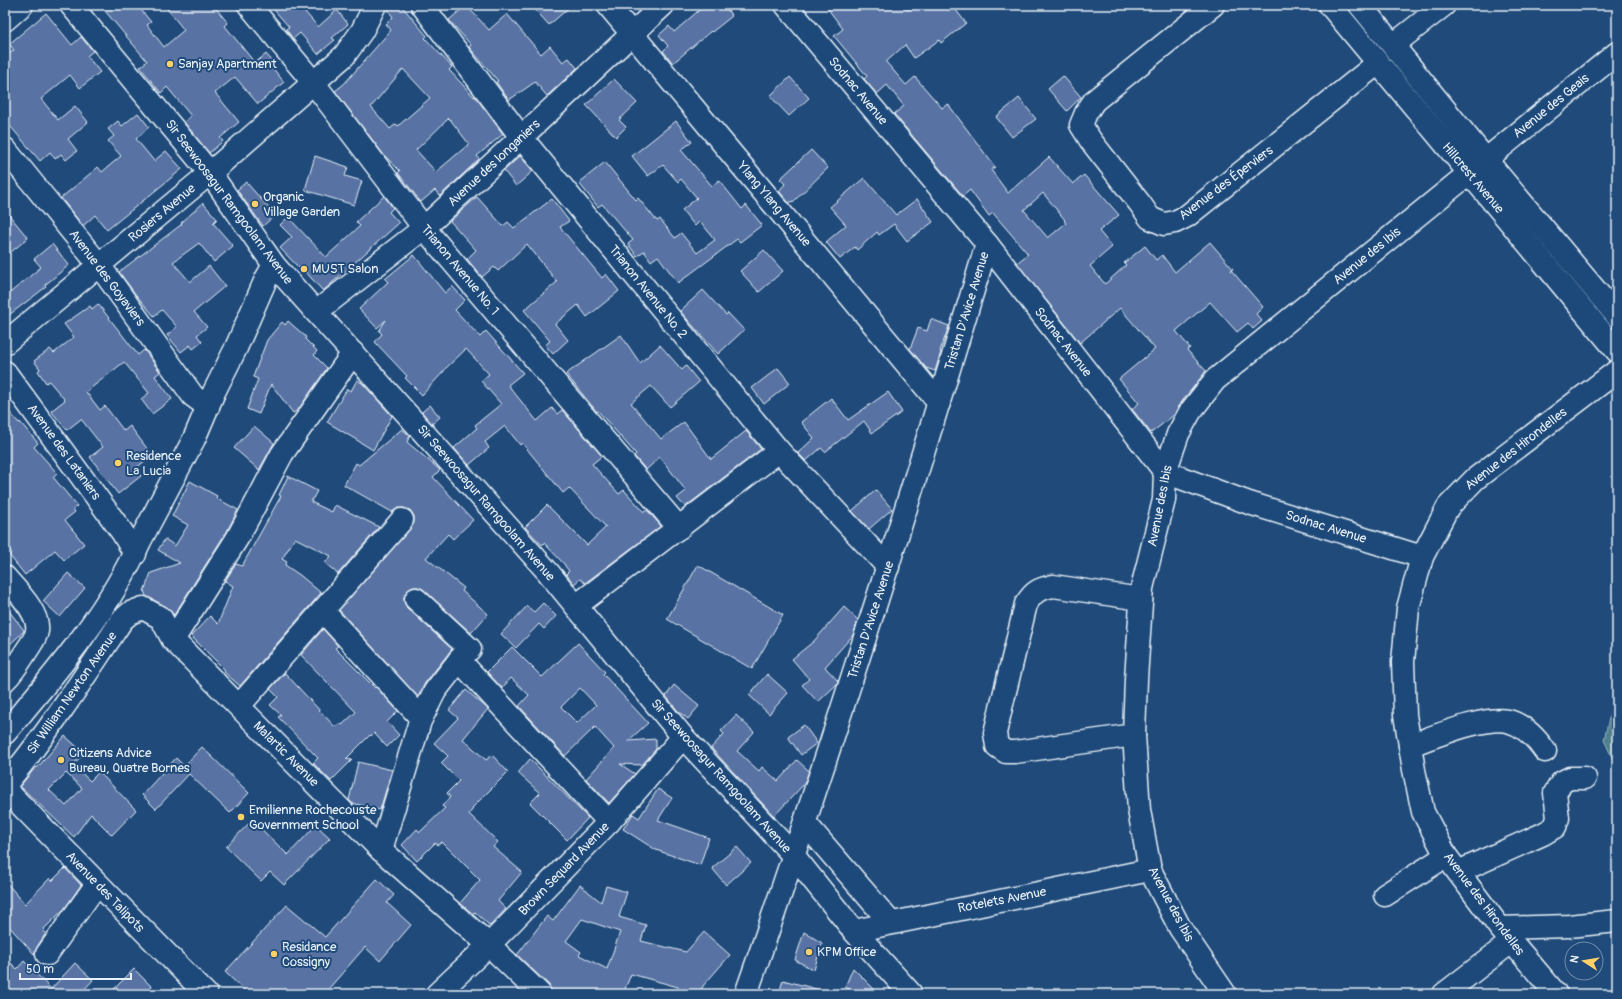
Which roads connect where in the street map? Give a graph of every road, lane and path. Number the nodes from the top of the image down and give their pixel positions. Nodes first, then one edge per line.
1 (22, 5) edge
2 (71, 5) edge
3 (249, 5) edge
4 (375, 5) edge
5 (422, 5) edge
6 (608, 5) edge
7 (663, 5) edge
8 (786, 5) edge
9 (1213, 5) edge
10 (1330, 5) edge
11 (1360, 5) edge
12 (1444, 5) edge
13 (5, 20) edge
14 (632, 34) junction
15 (1393, 45) junction
16 (1617, 53) edge
17 (1378, 63) junction
18 (314, 82) junction
19 (521, 137) junction
20 (5, 149) edge
21 (1486, 160) junction
22 (1469, 172) junction
23 (210, 173) junction
24 (424, 228) junction
25 (987, 244) junction
26 (99, 265) junction
27 (274, 265) junction
28 (316, 312) junction
29 (1617, 316) edge
30 (5, 343) edge
31 (1617, 351) edge
32 (353, 353) junction
33 (1617, 371) edge
34 (5, 372) edge
35 (939, 403) junction
36 (208, 406) junction
37 (778, 451) junction
38 (1165, 472) junction
39 (402, 520) dead end
40 (679, 528) junction
41 (132, 543) junction
42 (1422, 557) junction
43 (888, 567) junction
44 (5, 576) edge
45 (416, 599) dead end
46 (1141, 599) junction
47 (576, 606) junction
48 (143, 608) joint
49 (323, 611) junction
50 (173, 640) junction
51 (459, 660) junction
52 (5, 680) edge
53 (239, 706) junction
54 (421, 718) junction
55 (5, 733) edge
56 (1134, 735) junction
57 (683, 737) junction
58 (1410, 745) junction
59 (1545, 751) dead end
60 (1585, 778) dead end
61 (5, 785) edge
62 (5, 789) edge
63 (610, 822) junction
64 (805, 823) junction
65 (381, 850) junction
66 (794, 856) junction
67 (1452, 864) junction
68 (1150, 870) junction
69 (97, 884) junction
70 (1385, 895) dead end
71 (1617, 921) edge
72 (891, 923) junction
73 (854, 931) junction
74 (1505, 935) junction
75 (489, 945) junction
76 (48, 954) dead end
77 (206, 994) edge
78 (437, 994) edge
79 (540, 994) edge
80 (746, 994) edge
81 (910, 994) edge
82 (1225, 994) edge
83 (1444, 994) edge
84 (1556, 994) edge

1 - 13 street
2 - 23 street, Sir Seewoosagur Ramgoolam Avenue
3 - 18 street, Trianon Avenue No. 1
4 - 18 street, Rosiers Avenue
5 - 19 street, Trianon Avenue No. 2
6 - 14 street, Ylang Ylang Avenue
7 - 14 street, Avenue des longaniers
8 - 25 street, Sodnac Avenue
9 - 17 street, Avenue des Éperviers
10 - 17 street, Hillcrest Avenue
11 - 15 street, Hillcrest Avenue
12 - 15 street
14 - 19 street, Avenue des longaniers
14 - 35 street, Ylang Ylang Avenue
15 - 21 street, Hillcrest Avenue
16 - 21 street, Avenue des Geais
17 - 22 street, Hillcrest Avenue
18 - 23 street, Rosiers Avenue
18 - 24 street, Trianon Avenue No. 1
19 - 24 street, Avenue des longaniers
19 - 37 street, Trianon Avenue No. 2
20 - 26 street, Avenue des Goyaviers
21 - 22 street, Avenue des Ibis
21 - 29 street, Hillcrest Avenue
22 - 31 street, Hillcrest Avenue
22 - 38 street, Avenue des Ibis
23 - 26 street, Rosiers Avenue
23 - 27 street, Sir Seewoosagur Ramgoolam Avenue
24 - 28 street, Avenue des longaniers
24 - 40 street, Trianon Avenue No. 1
25 - 35 street, Tristan D'Avice Avenue
25 - 38 street, Sodnac Avenue
26 - 30 street, Rosiers Avenue
26 - 36 street, Avenue des Goyaviers
27 - 28 street, Sir Seewoosagur Ramgoolam Avenue
27 - 36 street
28 - 32 street, Sir Seewoosagur Ramgoolam Avenue
32 - 47 street, Sir Seewoosagur Ramgoolam Avenue
32 - 50 street
33 - 42 street, Avenue des Hirondelles
34 - 41 street, Avenue des Lataniers
35 - 43 street, Tristan D'Avice Avenue
36 - 41 street
37 - 40 street
37 - 43 street, Trianon Avenue No. 2
38 - 42 street, Sodnac Avenue
38 - 46 street, Avenue des Ibis
39 - 49 street
40 - 47 street
41 - 55 street
42 - 58 street, Avenue des Hirondelles
43 - 64 street, Tristan D'Avice Avenue
44 - 52 street
45 - 51 street
46 - 56 street, Avenue des Ibis
46 - 56 street
47 - 57 street, Sir Seewoosagur Ramgoolam Avenue
48 - 50 street, Malartic Avenue
48 - 61 street, Sir William Newton Avenue
49 - 53 street
49 - 54 street
50 - 53 street, Malartic Avenue
51 - 54 street
51 - 63 street
53 - 65 street, Malartic Avenue
54 - 65 street
56 - 68 street, Avenue des Ibis
57 - 63 street, Brown Sequard Avenue
57 - 66 street, Sir Seewoosagur Ramgoolam Avenue
58 - 59 street
58 - 67 street, Avenue des Hirondelles
60 - 67 street
62 - 69 street, Avenue des Talipots
63 - 75 street, Brown Sequard Avenue
64 - 66 street, Tristan D'Avice Avenue
64 - 72 street
65 - 75 street, Malartic Avenue
66 - 73 street, Sir Seewoosagur Ramgoolam Avenue
66 - 80 street, Tristan D'Avice Avenue
67 - 70 street
67 - 74 street, Avenue des Hirondelles
68 - 72 street, Rotelets Avenue
68 - 82 street, Avenue des Ibis
69 - 76 street
69 - 77 street, Avenue des Talipots
71 - 74 street
72 - 73 street, Rotelets Avenue
73 - 81 street, Sir Seewoosagur Ramgoolam Avenue
74 - 83 street
74 - 84 street, Avenue des Hirondelles
75 - 78 street, Brown Sequard Avenue
75 - 79 street, Malartic Avenue

